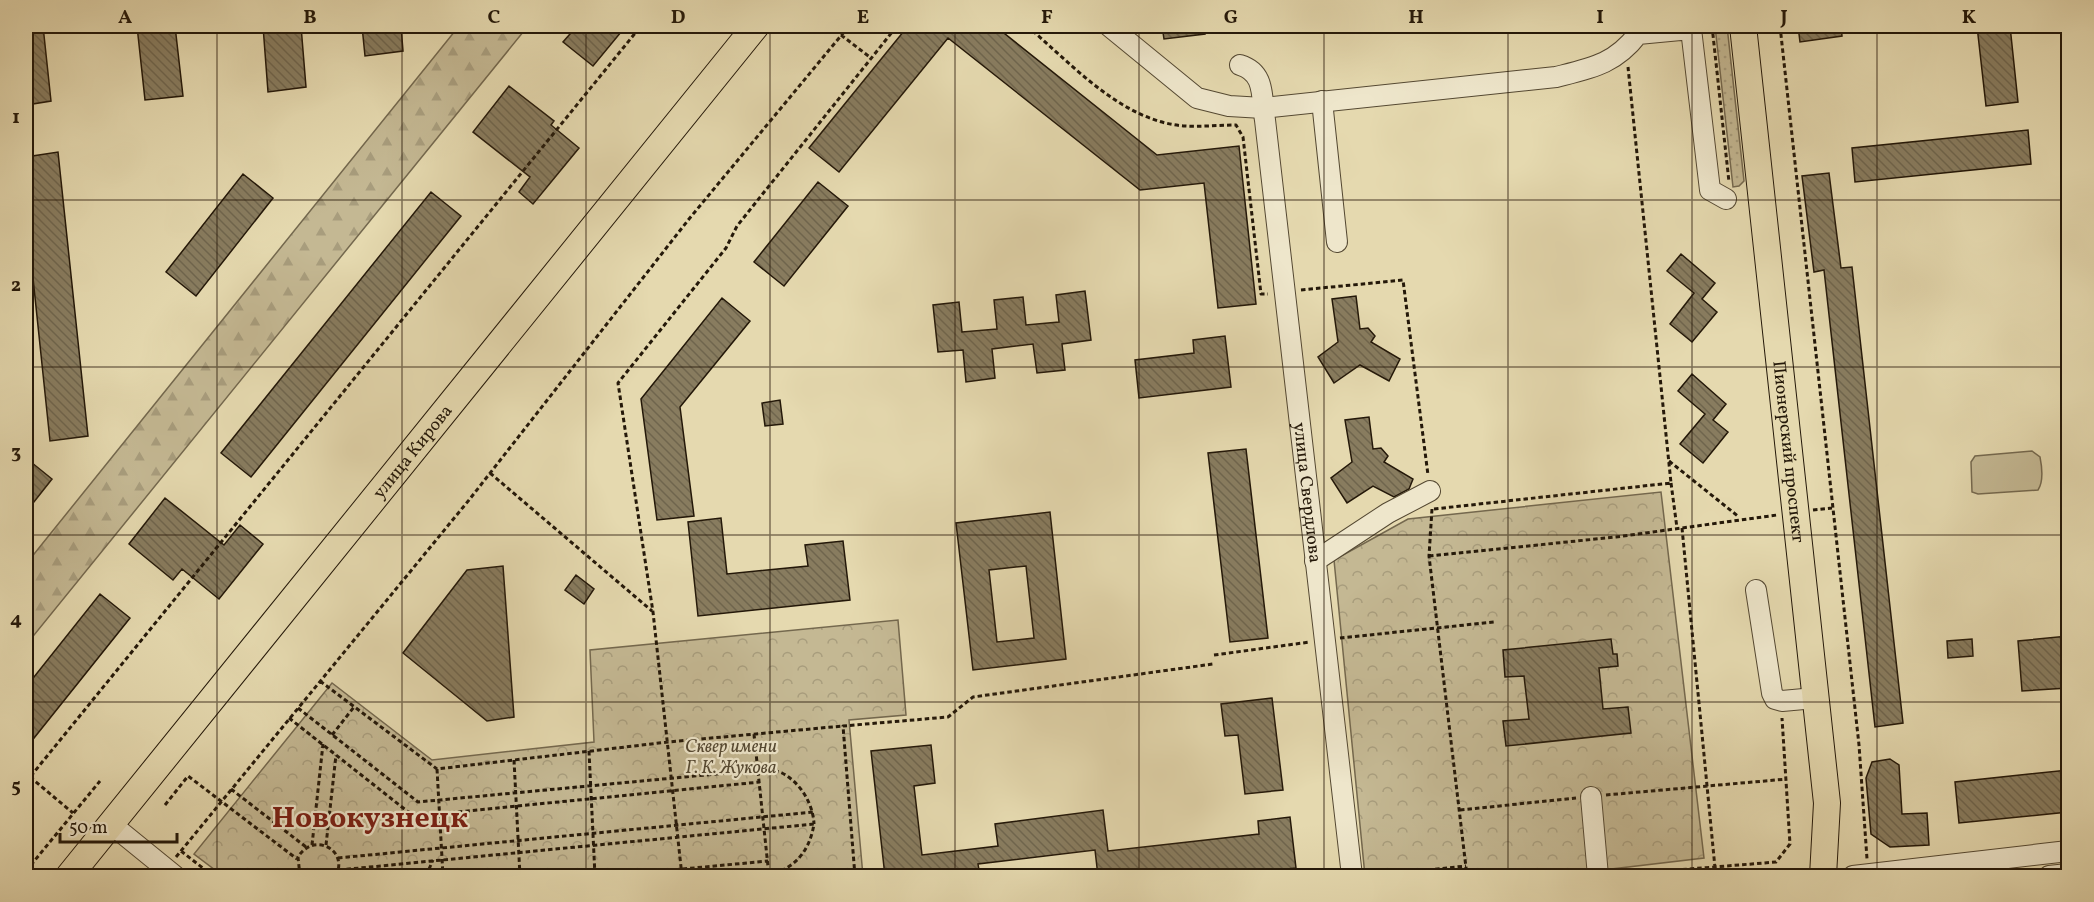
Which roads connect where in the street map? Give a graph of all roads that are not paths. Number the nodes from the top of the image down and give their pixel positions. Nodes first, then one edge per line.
1 (756, 26) edge
2 (1108, 26) edge
3 (1743, 26) edge
4 (1691, 27) edge
5 (1240, 64) dead end
6 (1322, 101) junction
7 (1263, 108) junction
8 (1728, 193) road end
9 (1337, 242) dead end
10 (1431, 500) road end
11 (1315, 561) junction
12 (1756, 590) dead end
13 (1815, 698) junction
14 (1591, 797) road end
15 (111, 824) junction
16 (2068, 851) edge
17 (2014, 867) edge
18 (171, 873) edge
19 (2068, 874) edge
20 (69, 876) edge
21 (1352, 876) edge
22 (1598, 876) edge
23 (1823, 876) edge
24 (1861, 876) edge
25 (2049, 876) edge

1 - 15 main road, улица Кирова
2 - 7 street
3 - 13 main road, Пионерский проспект
4 - 6 street
4 - 8 street
5 - 7 street, улица Свердлова
6 - 7 street
6 - 9 street
7 - 11 street, улица Свердлова
10 - 11 street
11 - 21 street, улица Свердлова
12 - 13 street
13 - 23 main road, Пионерский проспект
14 - 22 street
15 - 18 street
15 - 20 main road, улица Кирова
16 - 17 street
17 - 24 street
19 - 25 street

